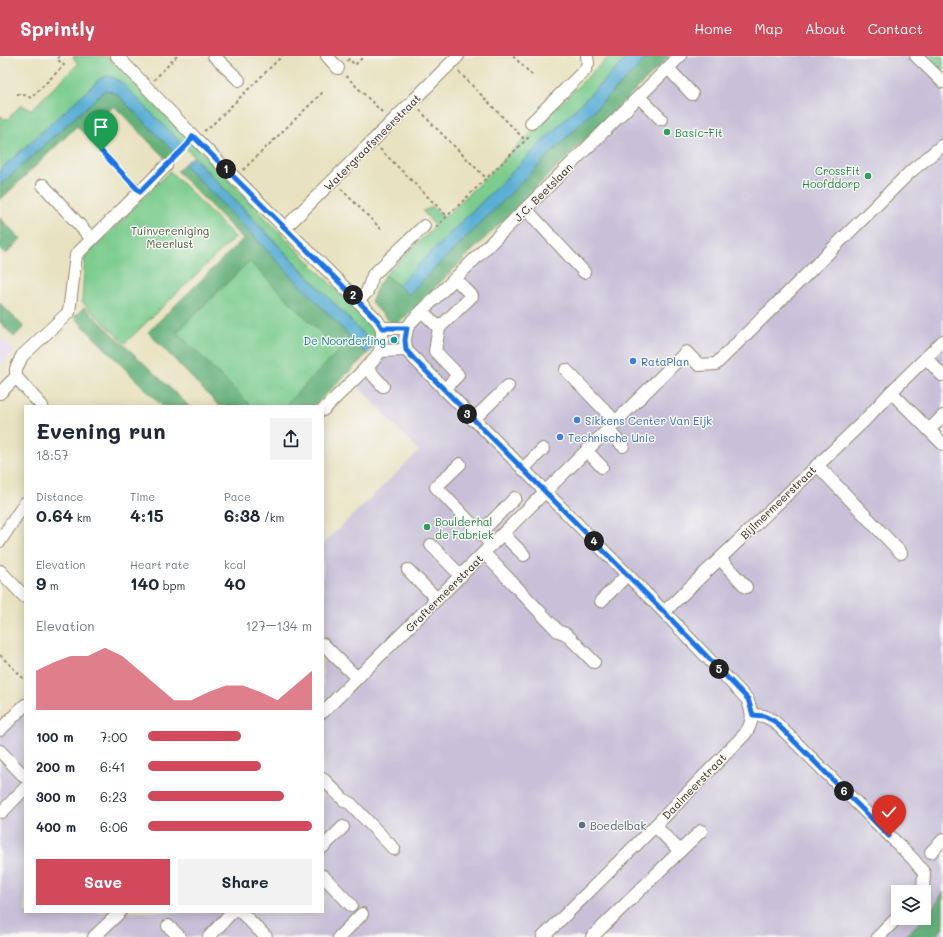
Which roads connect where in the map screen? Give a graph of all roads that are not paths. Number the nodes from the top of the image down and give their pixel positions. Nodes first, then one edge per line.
1 (117, 56) edge
2 (214, 56) edge
3 (327, 56) edge
4 (587, 56) edge
5 (680, 56) edge
6 (916, 56) edge
7 (455, 60) edge
8 (668, 68) junction
9 (339, 69) road end
10 (239, 80) dead end
11 (943, 82) edge
12 (692, 94) dead end
13 (639, 97) junction
14 (661, 119) dead end
15 (533, 122) road end
16 (943, 145) edge
17 (166, 166) road end
18 (43, 185) dead end
19 (526, 209) junction
20 (424, 226) dead end
21 (285, 228) junction
22 (92, 239) junction
23 (584, 272) dead end
24 (455, 278) junction
25 (358, 301) junction
26 (422, 311) junction
27 (382, 328) junction
28 (407, 328) junction
29 (438, 328) junction
30 (943, 341) edge
31 (406, 350) junction
32 (380, 351) junction
33 (926, 358) junction
34 (366, 367) junction
35 (566, 370) dead end
36 (942, 375) edge
37 (16, 377) junction
38 (383, 386) dead end
39 (508, 386) dead end
40 (444, 390) junction
41 (891, 392) junction
42 (0, 393) edge
43 (41, 405) edge
44 (324, 409) edge
45 (943, 416) edge
46 (473, 420) junction
47 (612, 426) junction
48 (929, 430) junction
49 (943, 444) edge
50 (623, 446) dead end
51 (543, 449) dead end
52 (587, 451) junction
53 (460, 464) dead end
54 (817, 465) junction
55 (602, 467) dead end
56 (523, 469) junction
57 (545, 493) junction
58 (515, 498) dead end
59 (24, 505) edge
60 (480, 533) junction
61 (503, 534) junction
62 (0, 542) edge
63 (431, 545) dead end
64 (488, 549) junction
65 (901, 553) dead end
66 (524, 555) dead end
67 (720, 558) junction
68 (408, 570) dead end
69 (0, 571) edge
70 (627, 575) junction
71 (461, 576) junction
72 (746, 587) dead end
73 (24, 596) edge
74 (437, 599) junction
75 (601, 601) dead end
76 (664, 612) junction
77 (324, 645) edge
78 (594, 662) dead end
79 (357, 678) junction
80 (24, 706) edge
81 (324, 709) edge
82 (753, 715) junction
83 (0, 730) edge
84 (0, 751) edge
85 (24, 776) edge
86 (324, 780) edge
87 (24, 789) edge
88 (2, 812) dead end
89 (656, 826) junction
90 (343, 827) dead end
91 (701, 831) dead end
92 (943, 840) edge
93 (324, 847) edge
94 (394, 849) dead end
95 (680, 851) junction
96 (931, 852) dead end
97 (324, 877) edge
98 (923, 885) edge
99 (351, 905) dead end
100 (119, 913) edge
101 (231, 913) edge
102 (242, 913) edge
103 (362, 914) dead end
104 (891, 924) edge
105 (168, 926) dead end
106 (94, 937) edge
107 (180, 937) edge
108 (209, 937) edge
109 (266, 937) edge
110 (339, 937) edge
111 (543, 937) edge
112 (592, 937) edge
113 (878, 937) edge

1 - 21 street
2 - 10 street
3 - 9 street
4 - 15 street
5 - 8 street, J.C. Beetslaan
6 - 11 street
7 - 21 street, Watergraafsmeerstraat
8 - 12 street
8 - 13 street, J.C. Beetslaan
13 - 14 street
13 - 19 street, J.C. Beetslaan
16 - 47 street, Graftermeerstraat
17 - 22 street
18 - 22 street
19 - 23 street
19 - 24 street, J.C. Beetslaan
20 - 25 street
21 - 25 street
22 - 37 street
24 - 26 street, J.C. Beetslaan
24 - 29 street
25 - 27 street
26 - 28 street, J.C. Beetslaan
26 - 29 street
27 - 28 street
27 - 32 street
28 - 31 street
29 - 40 street
30 - 33 street, Bijlmermeerstraat
31 - 32 street
31 - 40 street
32 - 34 street
33 - 36 street
33 - 41 street, Bijlmermeerstraat
34 - 38 street
34 - 44 street
35 - 47 street
37 - 42 street
37 - 43 street
39 - 46 street
40 - 46 street
41 - 48 street
41 - 54 street, Bijlmermeerstraat
45 - 48 street
46 - 56 street
47 - 50 street
47 - 52 street, Graftermeerstraat
48 - 49 street
51 - 56 street
52 - 55 street
52 - 57 street, Graftermeerstraat
53 - 60 street
54 - 65 street
54 - 67 street, Bijlmermeerstraat
56 - 57 street
57 - 61 street, Graftermeerstraat
57 - 70 street
58 - 60 street
59 - 62 street
60 - 64 street
61 - 64 street, Graftermeerstraat
61 - 66 street
63 - 71 street
64 - 71 street, Graftermeerstraat
64 - 78 street
67 - 72 street
67 - 76 street, Bijlmermeerstraat
68 - 74 street
69 - 73 street
70 - 75 street
70 - 76 street
71 - 74 street, Graftermeerstraat
74 - 79 street, Graftermeerstraat
76 - 82 street
77 - 79 street
79 - 81 street, Graftermeerstraat
80 - 83 street
82 - 89 street, Daalmeerstraat
82 - 98 street
84 - 85 street
86 - 94 street
87 - 88 street
89 - 95 street
89 - 111 street, Daalmeerstraat
90 - 93 street
91 - 95 street
92 - 96 street
95 - 112 street
97 - 99 street
100 - 106 street
101 - 108 street
102 - 109 street
103 - 110 street
104 - 113 street
105 - 107 street

